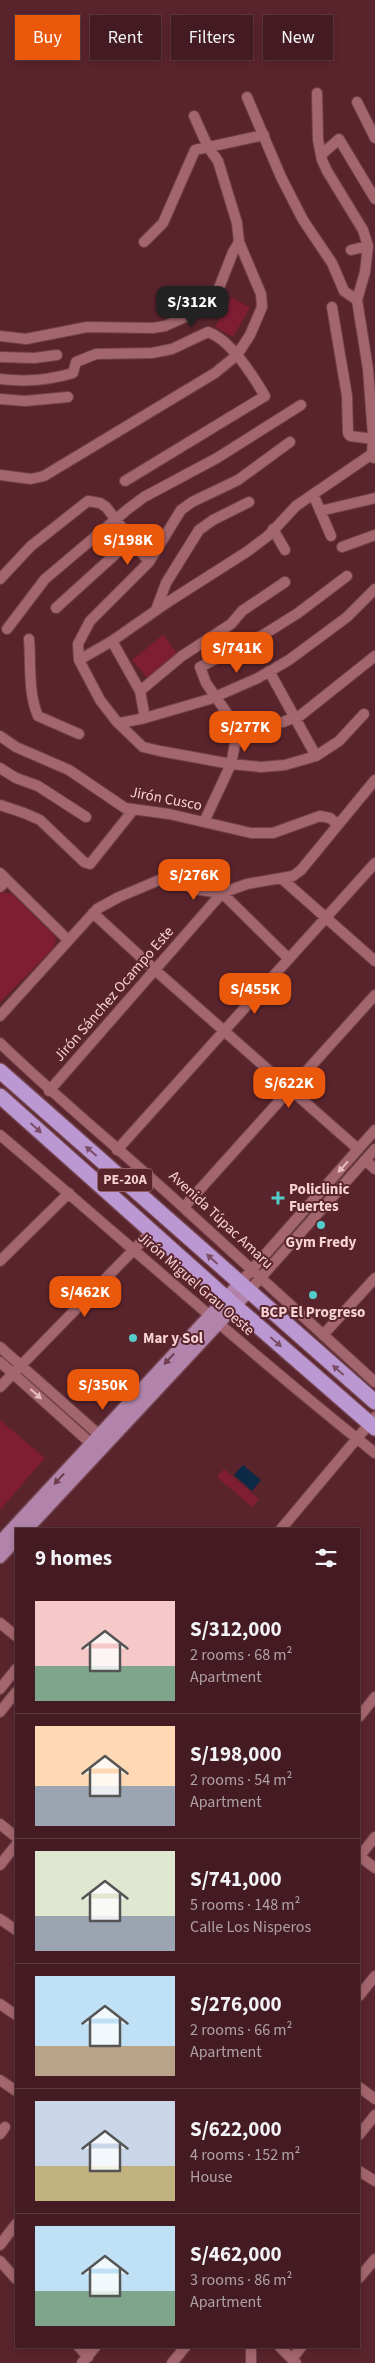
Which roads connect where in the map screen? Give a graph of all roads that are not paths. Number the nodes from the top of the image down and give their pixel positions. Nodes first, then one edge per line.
1 (317, 93) dead end
2 (247, 97) dead end
3 (356, 102) dead end
4 (194, 116) dead end
5 (264, 135) junction
6 (375, 138) edge
7 (208, 147) junction
8 (321, 155) junction
9 (375, 200) edge
10 (144, 242) dead end
11 (239, 242) junction
12 (368, 246) junction
13 (351, 250) dead end
14 (356, 300) junction
15 (332, 307) dead end
16 (0, 336) edge
17 (57, 355) dead end
18 (237, 355) junction
19 (0, 357) edge
20 (371, 370) edge
21 (0, 379) edge
22 (68, 397) dead end
23 (0, 399) edge
24 (301, 404) dead end
25 (373, 439) junction
26 (290, 442) dead end
27 (373, 456) edge
28 (0, 475) edge
29 (125, 481) dead end
30 (313, 494) junction
31 (375, 498) edge
32 (249, 502) dead end
33 (320, 511) junction
34 (114, 520) junction
35 (273, 529) junction
36 (375, 535) edge
37 (331, 536) dead end
38 (131, 540) junction
39 (342, 547) dead end
40 (285, 550) dead end
41 (149, 562) junction
42 (347, 576) dead end
43 (0, 579) edge
44 (285, 582) dead end
45 (375, 589) edge
46 (56, 608) dead end
47 (156, 611) junction
48 (7, 629) dead end
49 (29, 639) dead end
50 (112, 641) junction
51 (375, 656) edge
52 (79, 660) junction
53 (269, 671) junction
54 (140, 691) junction
55 (216, 697) junction
56 (364, 714) dead end
57 (145, 718) junction
58 (294, 718) junction
59 (120, 723) junction
60 (238, 729) junction
61 (80, 734) dead end
62 (0, 736) edge
63 (316, 756) junction
64 (231, 764) junction
65 (0, 768) edge
66 (375, 780) edge
67 (0, 805) edge
68 (134, 809) junction
69 (86, 817) dead end
70 (204, 822) junction
71 (338, 825) junction
72 (375, 863) edge
73 (281, 878) junction
74 (2, 880) edge
75 (222, 893) junction
76 (93, 913) junction
77 (327, 917) junction
78 (68, 940) junction
79 (289, 959) junction
80 (375, 961) edge
81 (155, 970) junction
82 (375, 995) edge
83 (0, 1016) edge
84 (224, 1031) junction
85 (0, 1043) edge
86 (0, 1071) edge
87 (290, 1089) junction
88 (49, 1091) junction
89 (0, 1096) edge
90 (375, 1130) edge
91 (0, 1136) edge
92 (375, 1148) edge
93 (358, 1149) junction
94 (117, 1150) junction
95 (364, 1160) junction
96 (375, 1169) edge
97 (69, 1193) junction
98 (184, 1207) junction
99 (152, 1232) junction
100 (134, 1250) junction
101 (0, 1261) edge
102 (251, 1270) junction
103 (259, 1278) junction
104 (375, 1278) edge
105 (243, 1288) junction
106 (231, 1302) junction
107 (214, 1320) junction
108 (323, 1336) junction
109 (0, 1346) edge
110 (0, 1362) edge
111 (21, 1365) junction
112 (13, 1374) junction
113 (375, 1382) edge
114 (0, 1387) edge
115 (375, 1402) edge
116 (373, 1423) edge
117 (357, 1438) junction
118 (99, 1443) junction
119 (375, 1453) edge
120 (27, 1528) edge
121 (282, 1528) edge
122 (15, 1541) edge
123 (0, 1542) edge
124 (0, 1557) edge
125 (0, 1623) edge
126 (15, 1635) edge
127 (15, 1669) edge
128 (0, 1689) edge
129 (15, 1693) edge
130 (375, 1697) edge
131 (361, 1710) edge
132 (0, 1712) edge
133 (0, 1824) edge
134 (15, 1836) edge
135 (375, 1837) edge
136 (15, 1847) edge
137 (360, 1856) edge
138 (360, 1858) edge
139 (0, 1865) edge
140 (375, 1868) edge
141 (0, 1919) edge
142 (15, 1929) edge
143 (375, 1976) edge
144 (360, 1995) edge
145 (0, 2004) edge
146 (15, 2014) edge
147 (0, 2080) edge
148 (360, 2089) edge
149 (15, 2090) edge
150 (375, 2099) edge
151 (375, 2116) edge
152 (360, 2134) edge
153 (360, 2172) edge
154 (375, 2181) edge
155 (15, 2225) edge
156 (0, 2245) edge
157 (375, 2259) edge
158 (0, 2261) edge
159 (360, 2277) edge
160 (15, 2278) edge
161 (79, 2348) edge
162 (94, 2348) edge
163 (184, 2348) edge
164 (251, 2348) edge
165 (281, 2348) edge
166 (301, 2348) edge
167 (85, 2360) edge
168 (294, 2361) edge
169 (172, 2363) edge
170 (251, 2363) edge

1 - 8 street
2 - 5 street
3 - 6 street
4 - 7 street
5 - 7 street
5 - 14 street
7 - 10 street
7 - 11 street
8 - 9 street
8 - 12 street
11 - 16 street
11 - 18 street
12 - 13 street
12 - 14 street
14 - 20 street
15 - 25 street
17 - 19 street
18 - 21 street
18 - 28 street
18 - 29 street
20 - 25 street
22 - 23 street
24 - 34 street
25 - 27 street
26 - 41 street
27 - 30 street
30 - 33 street
30 - 35 street
31 - 33 street
32 - 47 street
33 - 37 street
34 - 38 street
34 - 43 street
34 - 48 street
35 - 40 street
35 - 47 street
36 - 39 street
38 - 41 street
38 - 46 street
41 - 52 street
42 - 55 street
44 - 54 street
45 - 53 street
47 - 50 street
49 - 61 street
50 - 52 street
50 - 54 street
51 - 58 street
52 - 59 street
53 - 55 street
53 - 58 street
54 - 57 street
55 - 57 street
55 - 60 street
56 - 63 street
57 - 59 street
58 - 60 street
58 - 63 street
59 - 64 street
60 - 64 street
62 - 68 street, Jirón Cusco
63 - 64 street
64 - 70 street
65 - 69 street
66 - 71 street
67 - 68 street
68 - 70 street, Jirón Cusco
70 - 71 street, Jirón Cusco
71 - 73 street
72 - 77 street
73 - 75 street
73 - 77 street
74 - 78 street
75 - 76 street
75 - 79 street
75 - 81 street, Jirón Sánchez Ocampo Este
76 - 78 street
76 - 81 street
77 - 79 street
77 - 80 street
78 - 83 street
79 - 84 street
81 - 84 street
81 - 88 street, Jirón Sánchez Ocampo Este
82 - 87 street
84 - 87 street
84 - 94 street
85 - 88 street, Avenida Túpac Amaru
105 -> 86 highway, PE-20A
87 - 93 street
87 - 98 street
88 - 94 street, Avenida Túpac Amaru
89 -> 99 highway, PE-20A
90 - 93 street
91 - 97 street, Jirón Miguel Grau Oeste
92 - 95 street
93 -> 102 street
94 - 98 street, Avenida Túpac Amaru
95 - 96 street
95 - 103 street
97 - 100 street, Jirón Miguel Grau Oeste
97 - 101 street
98 - 102 street, Avenida Túpac Amaru
99 - 100 street
99 - 106 highway, PE-20A
100 - 107 street, Jirón Miguel Grau Oeste
100 - 111 street
102 - 103 street, Avenida Túpac Amaru
102 - 105 street
103 - 105 street
103 - 108 street, Avenida Túpac Amaru
104 - 108 street
105 - 106 main road
115 -> 105 highway, PE-20A
106 - 107 main road
106 -> 116 highway, PE-20A
107 - 117 street, Jirón Miguel Grau Oeste
107 - 118 main road
108 - 113 street, Avenida Túpac Amaru
109 - 111 street
110 - 112 street
111 - 112 street
111 - 118 street
112 - 114 street
112 -> 118 street
116 - 117 street
117 - 119 street, Jirón Miguel Grau Oeste
117 - 121 street
118 - 120 main road
118 -> 123 main road
122 - 124 main road
125 - 126 street
127 - 128 street
129 - 132 street
130 - 131 street
133 - 134 street
135 - 137 street
136 - 139 street
138 - 140 street
141 - 142 street
143 - 144 street
145 - 146 street
147 - 149 street
148 - 150 street
151 - 152 street
153 - 154 street
155 - 156 street
157 - 159 street
158 - 160 street
161 - 167 street
162 - 167 street
163 - 169 street
164 - 170 street
165 - 168 street
166 - 168 street

